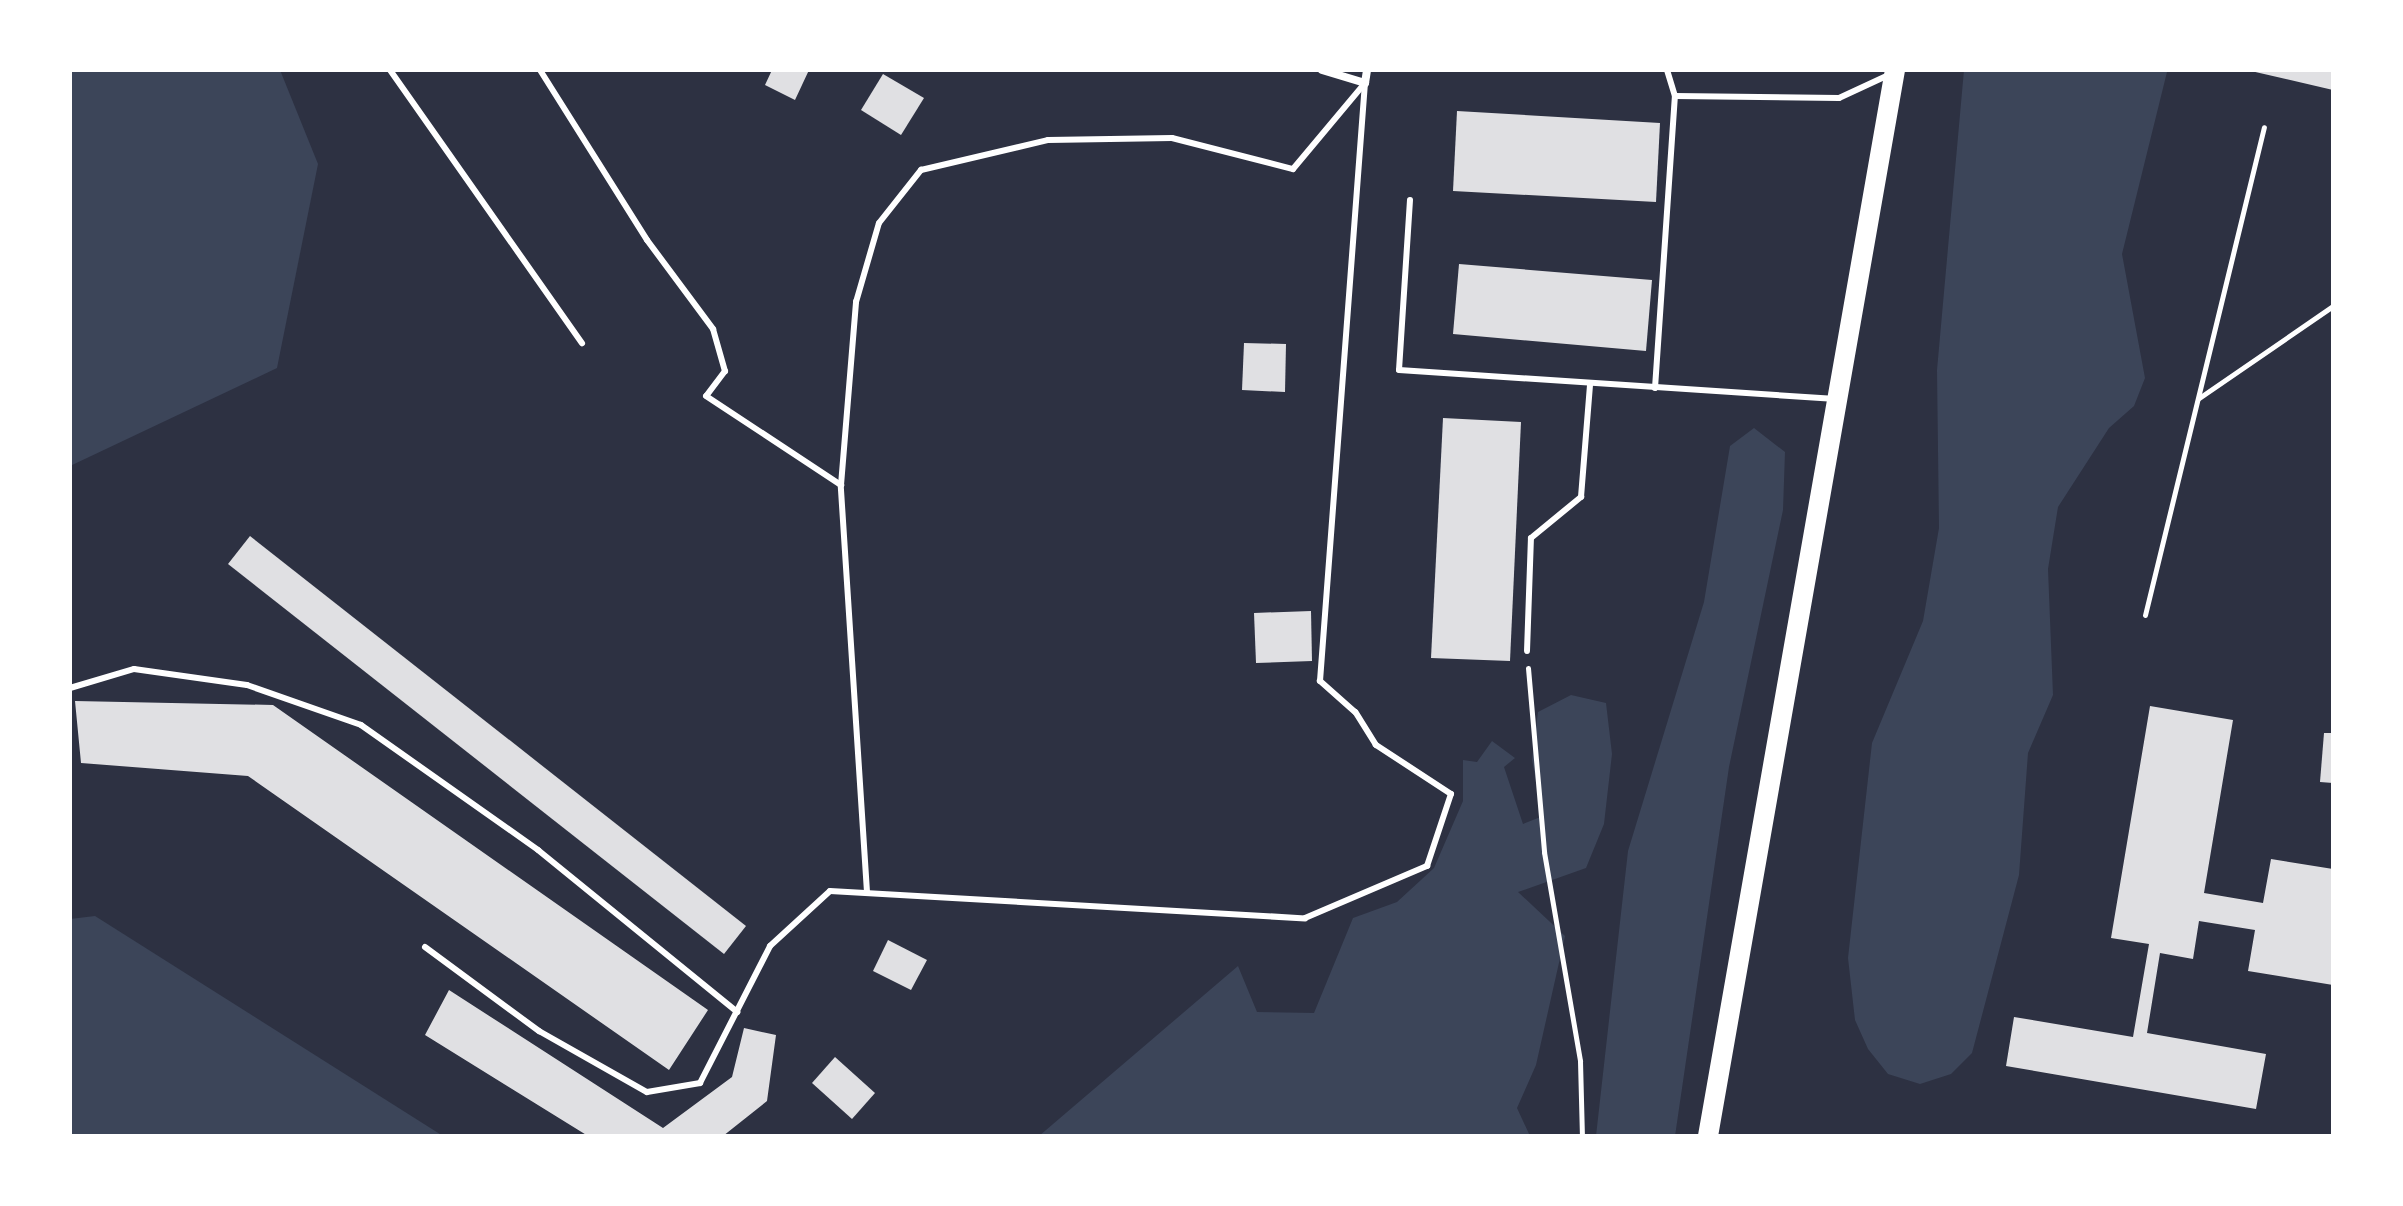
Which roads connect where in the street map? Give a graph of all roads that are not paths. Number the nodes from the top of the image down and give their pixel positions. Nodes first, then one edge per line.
1 (390, 70) edge
2 (540, 70) edge
3 (1322, 70) edge
4 (1367, 70) edge
5 (1667, 70) edge
6 (1894, 71) edge
7 (1365, 83) junction
8 (1675, 96) junction
9 (1410, 200) dead end
10 (582, 343) dead end
11 (1590, 384) junction
12 (1655, 388) junction
13 (1840, 399) junction
14 (841, 485) junction
15 (1527, 651) road end
16 (70, 688) edge
17 (867, 892) junction
18 (425, 947) dead end
19 (737, 1012) junction
20 (1708, 1136) edge

1 - 10 lane
2 - 14 lane
3 - 7 street
4 - 7 street
5 - 8 lane
6 - 8 lane
6 - 13 main road
7 - 14 lane
7 - 17 lane
8 - 12 lane
9 - 11 lane
11 - 12 lane
11 - 15 lane
12 - 13 lane
13 - 20 main road
14 - 17 lane
16 - 19 lane
17 - 19 lane
18 - 19 lane

